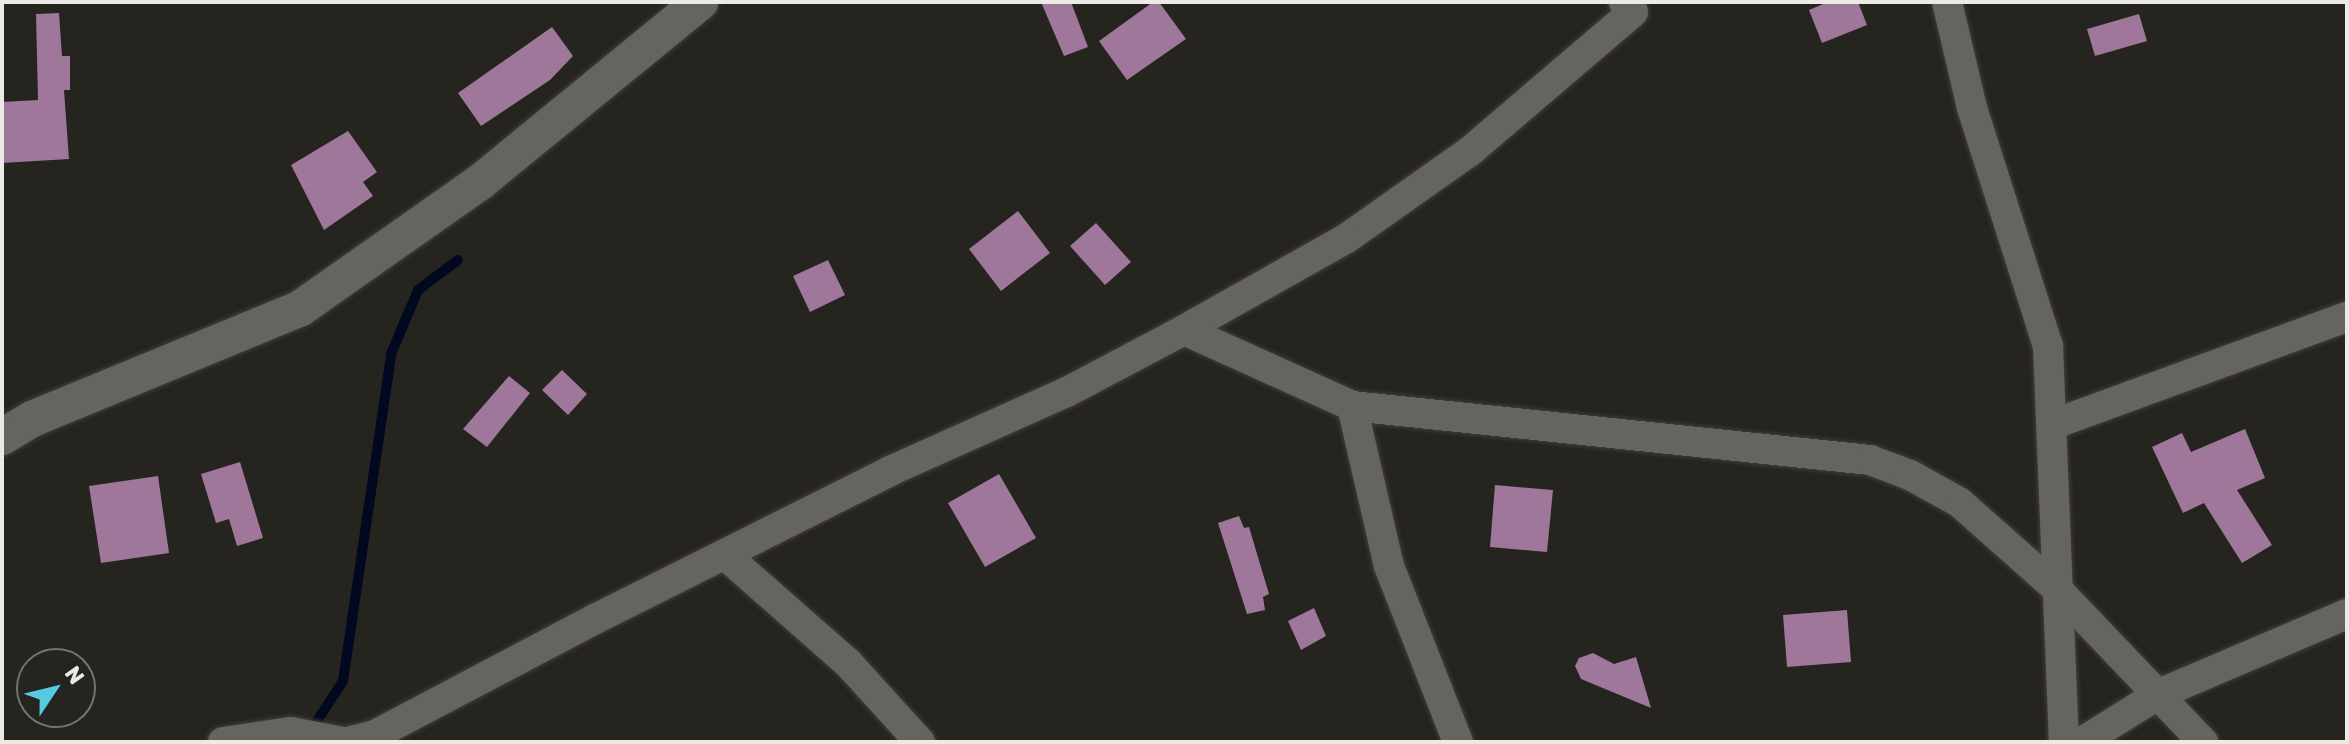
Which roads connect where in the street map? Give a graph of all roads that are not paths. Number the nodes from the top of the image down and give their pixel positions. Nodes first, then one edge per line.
1 (700, 2) edge
2 (1947, 2) edge
3 (1635, 5) edge
4 (2347, 317) edge
5 (1184, 330) junction
6 (1352, 406) junction
7 (2054, 424) junction
8 (2, 437) edge
9 (725, 555) junction
10 (2054, 586) junction
11 (2347, 614) edge
12 (2159, 694) junction
13 (223, 742) edge
14 (345, 742) edge
15 (920, 742) edge
16 (1458, 742) edge
17 (2064, 742) edge
18 (2082, 742) edge
19 (2203, 742) edge

1 - 8 street
2 - 7 street
3 - 5 street
4 - 7 street
5 - 6 street
5 - 9 street
6 - 10 street
6 - 16 street
7 - 10 street
9 - 14 street
9 - 15 street
10 - 12 street
10 - 17 street
11 - 12 street
12 - 18 street
12 - 19 street
13 - 14 street

